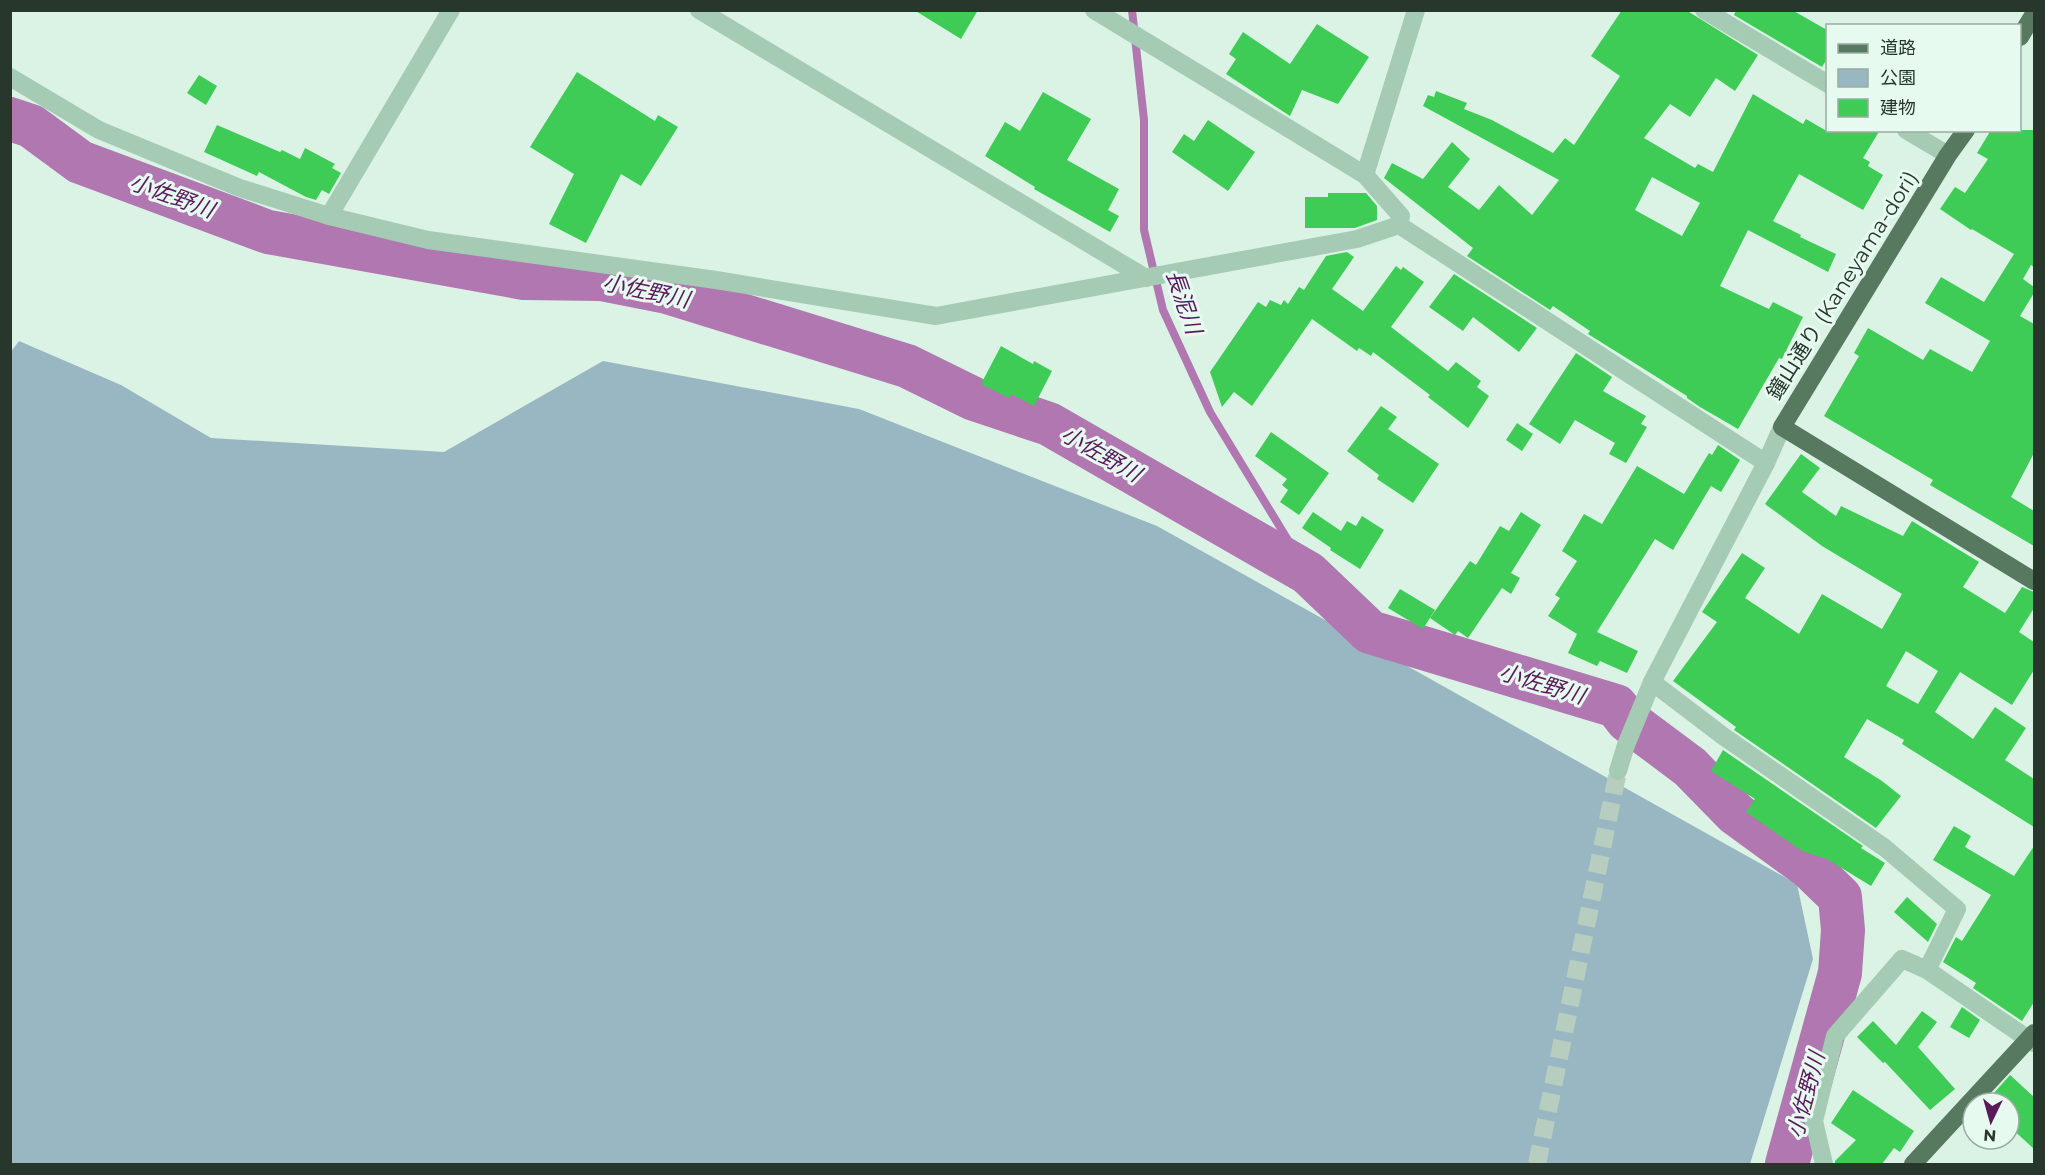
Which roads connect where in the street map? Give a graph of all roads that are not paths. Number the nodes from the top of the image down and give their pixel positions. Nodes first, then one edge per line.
1 (451, 10) edge
2 (699, 10) edge
3 (1094, 10) edge
4 (1416, 10) edge
5 (1704, 10) edge
6 (2034, 14) edge
7 (2021, 34) edge
8 (10, 77) edge
9 (1826, 83) edge
10 (1909, 132) edge
11 (1965, 132) edge
12 (1948, 155) junction
13 (1365, 175) junction
14 (329, 216) junction
15 (1399, 225) junction
16 (1146, 278) junction
17 (1782, 427) junction
18 (1766, 463) junction
19 (2034, 581) edge
20 (1652, 682) junction
21 (1618, 771) tunnel mouth
22 (1927, 970) junction
23 (2033, 1038) edge
24 (1824, 1164) edge
25 (1913, 1164) edge

1 - 14 street
2 - 16 street
3 - 13 street
4 - 13 street
5 - 9 street
6 - 7 main road
8 - 14 street
10 - 12 street
11 - 12 main road, 鐘山通り (Kaneyama-dori)
12 - 17 main road, 鐘山通り (Kaneyama-dori)
13 - 15 street
14 - 16 street
15 - 16 street
15 - 18 street
17 - 18 street
17 - 19 main road, 鐘山通り (Kaneyama-dori)
18 - 20 street
20 - 21 street
20 - 22 street
22 - 23 street
22 - 24 street
23 - 25 main road

